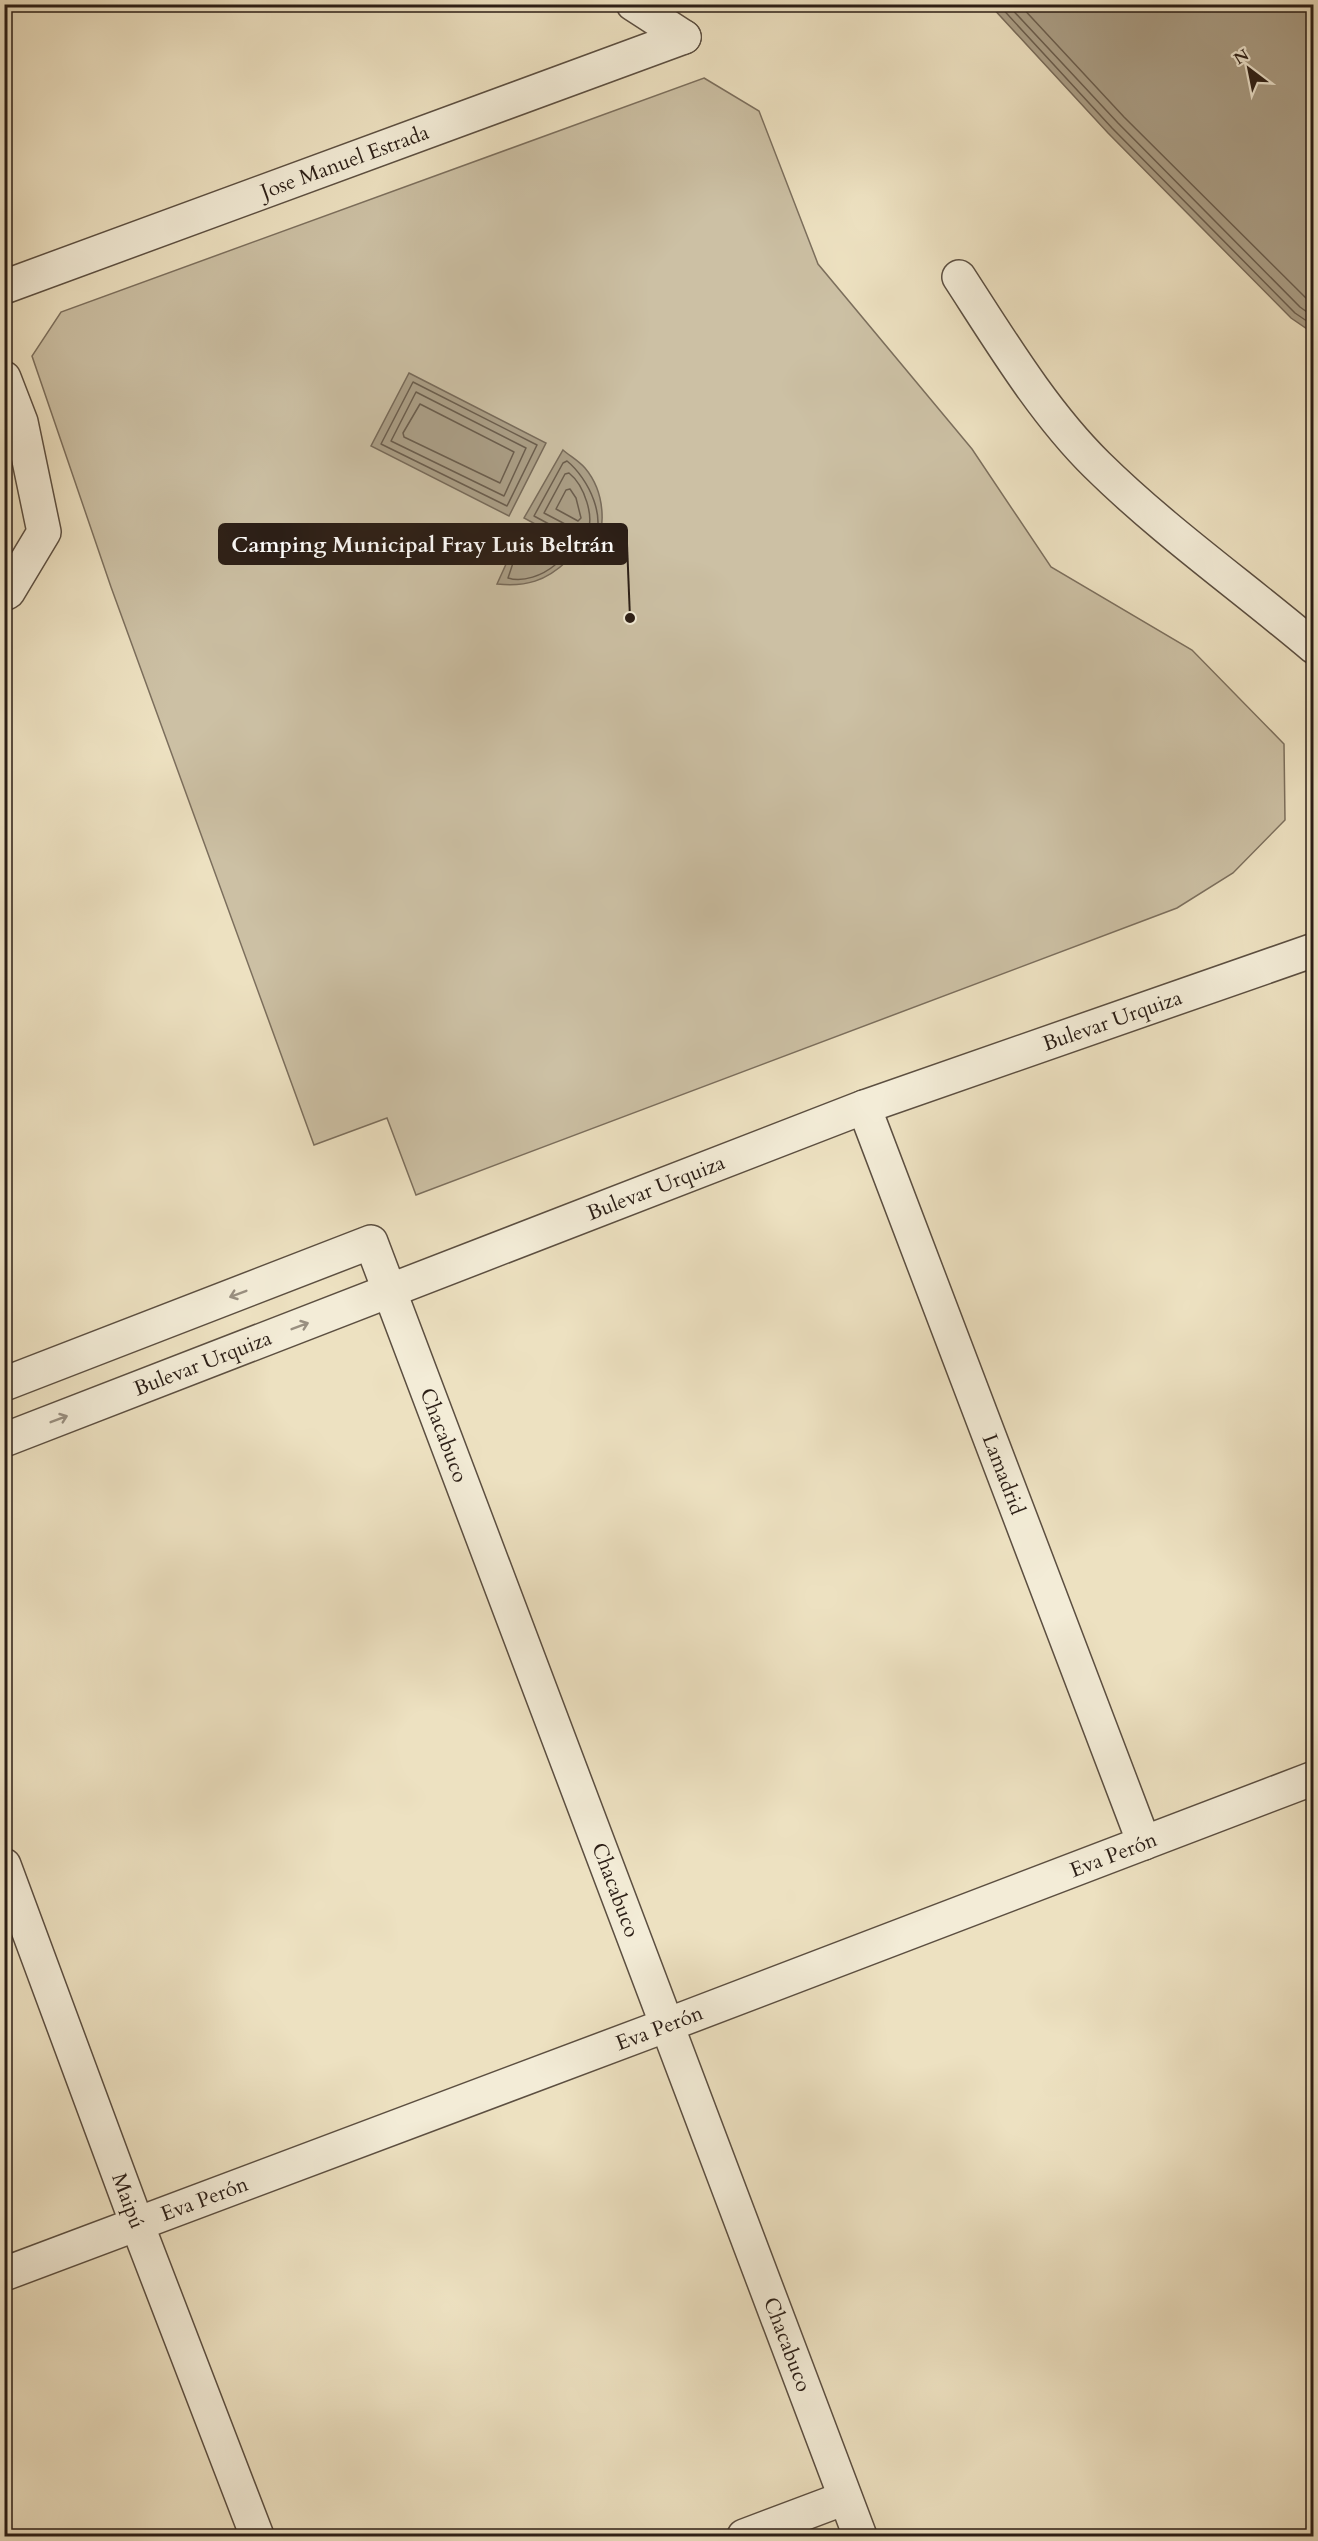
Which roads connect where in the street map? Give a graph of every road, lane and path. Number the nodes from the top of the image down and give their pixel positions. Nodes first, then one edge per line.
1 (633, 4) edge
2 (959, 277) dead end
3 (4, 287) edge
4 (4, 378) edge
5 (6, 593) edge
6 (1314, 647) edge
7 (1314, 950) edge
8 (864, 1107) junction
9 (389, 1292) junction
10 (4, 1384) edge
11 (4, 1440) edge
12 (1314, 1778) edge
13 (1144, 1843) junction
14 (4, 1865) edge
15 (667, 2025) junction
16 (136, 2224) junction
17 (4, 2274) edge
18 (845, 2498) junction
19 (257, 2536) edge
20 (744, 2536) edge
21 (860, 2536) edge

1 - 3 street, Jose Manuel Estrada
2 - 6 street
4 - 5 street
7 - 8 street, Bulevar Urquiza
8 - 9 street, Bulevar Urquiza
8 - 13 street, Lamadrid
9 -> 10 street, Chacabuco
11 -> 9 street, Bulevar Urquiza
9 - 15 street, Chacabuco
12 - 13 street, Eva Perón
13 - 15 street, Eva Perón
14 - 16 street, Maipú
15 - 16 street, Eva Perón
15 - 18 street, Chacabuco
16 - 17 street, Eva Perón
16 - 19 street, Maipú
18 - 20 street
18 - 21 street, Chacabuco

